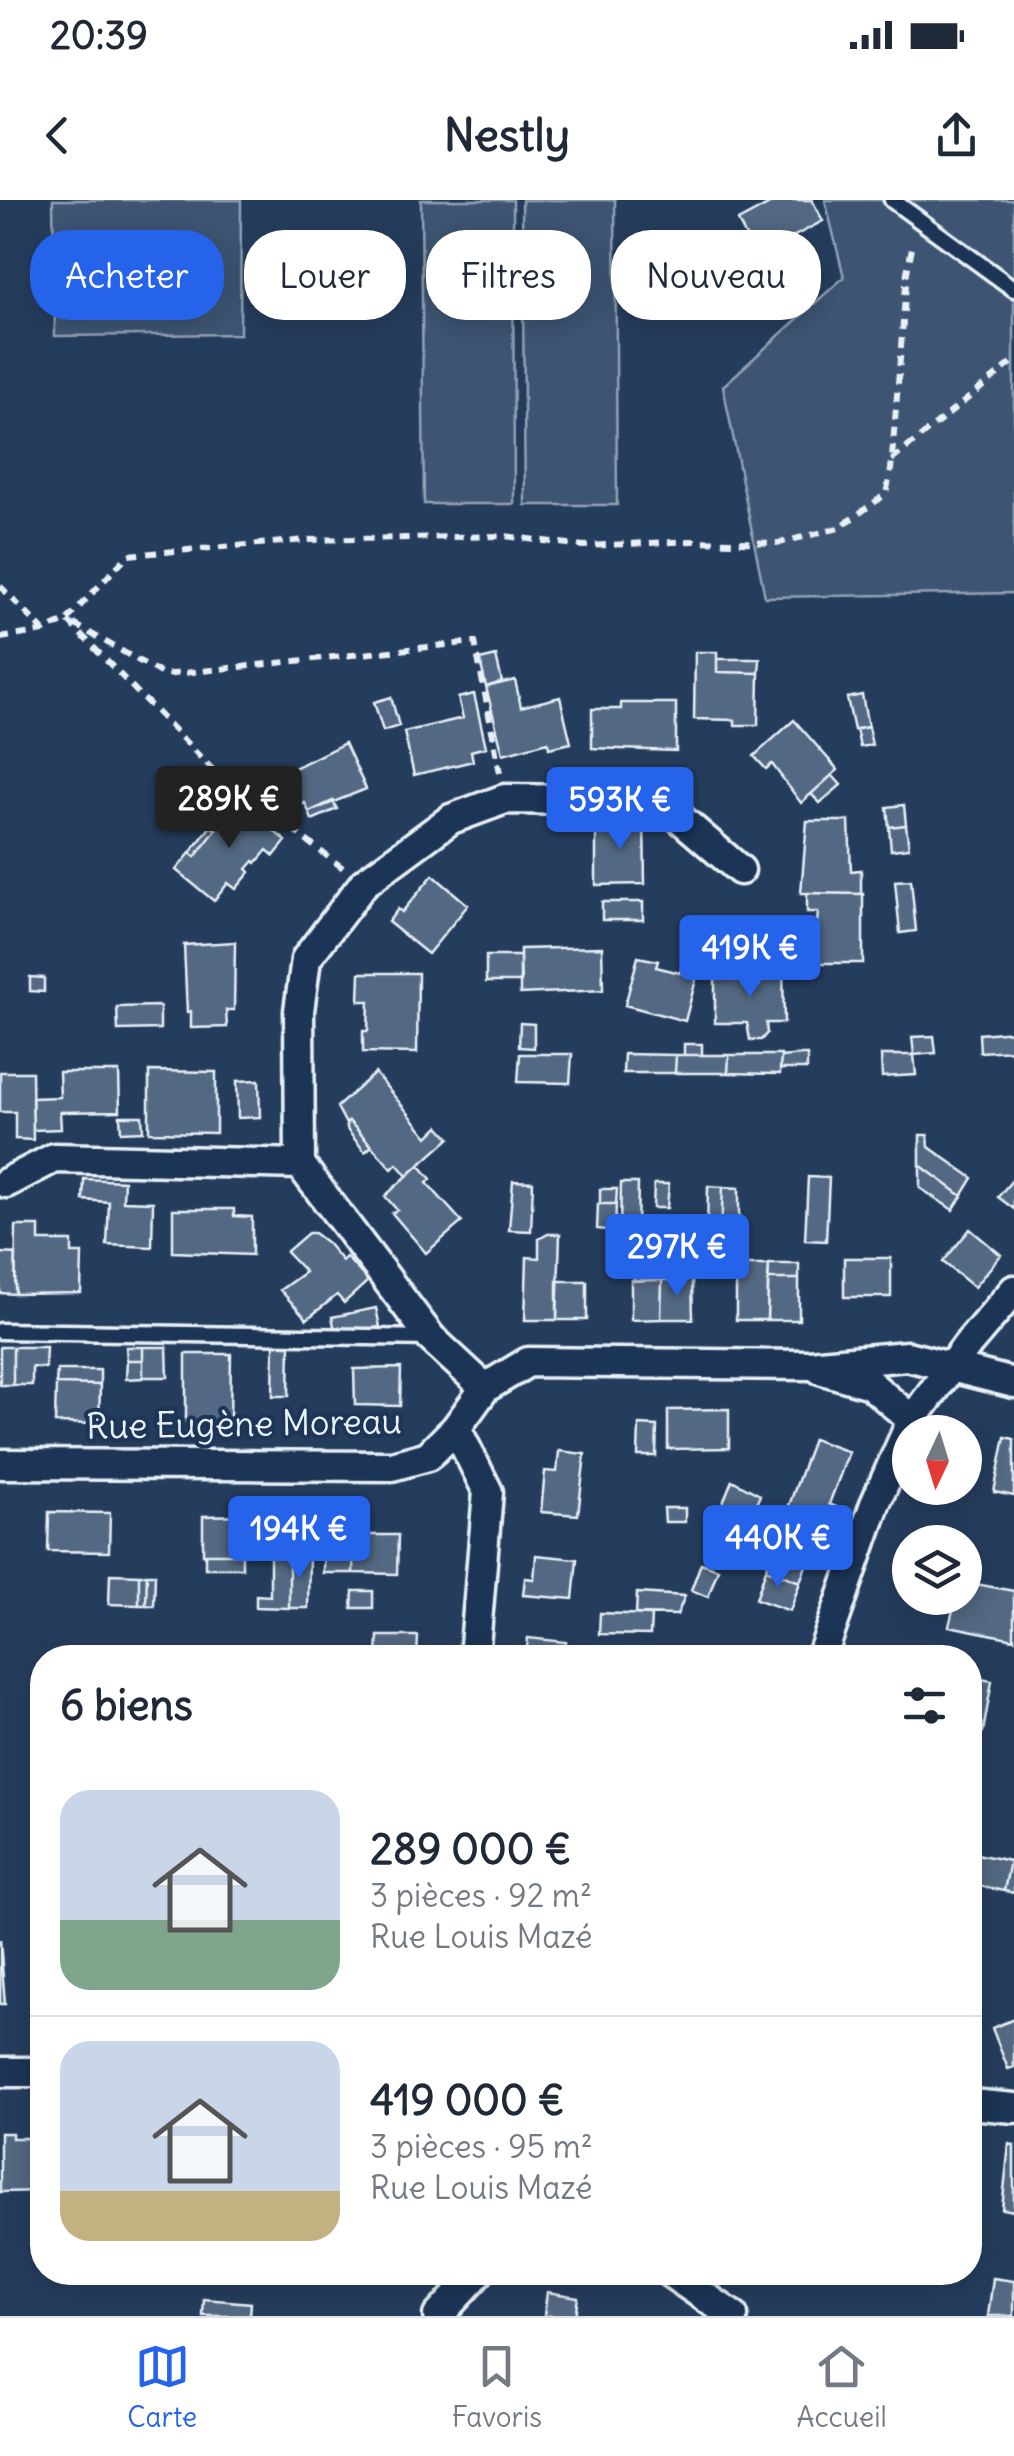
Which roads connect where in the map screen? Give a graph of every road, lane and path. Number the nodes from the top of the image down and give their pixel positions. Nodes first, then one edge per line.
1 (892, 200) edge
2 (918, 218) junction
3 (1014, 289) edge
4 (1014, 361) edge
5 (892, 461) junction
6 (0, 586) edge
7 (67, 620) junction
8 (44, 631) junction
9 (0, 638) edge
10 (505, 799) junction
11 (740, 870) dead end
12 (364, 884) junction
13 (300, 1164) junction
14 (3, 1184) edge
15 (1014, 1290) edge
16 (0, 1331) edge
17 (432, 1338) junction
18 (809, 1365) junction
19 (949, 1369) junction
20 (1014, 1383) edge
21 (484, 1388) junction
22 (906, 1415) edge
23 (916, 1415) edge
24 (456, 1428) junction
25 (0, 1464) edge
26 (892, 1465) edge
27 (475, 1645) edge
28 (826, 1645) edge
29 (0, 2072) edge
30 (30, 2072) edge
31 (982, 2105) edge
32 (1014, 2108) edge
33 (467, 2285) edge
34 (688, 2285) edge
35 (438, 2316) edge
36 (733, 2316) edge

1 - 2 lane
2 - 3 lane
2 - 5 path
4 - 5 path
5 - 7 path
6 - 8 path
7 - 8 path
7 - 10 path
7 - 12 path
8 - 9 path
10 - 11 street
10 - 12 street
12 - 13 street
13 - 14 street
13 - 17 street
15 - 19 street
16 - 17 lane
17 - 21 street
18 - 19 street, Rue Eugène Moreau
18 - 21 street, Rue Eugène Moreau
18 - 22 street, Rue Eugène Moreau
19 - 20 street, Rue Eugène Moreau
19 - 23 street
21 - 24 street, Rue Eugène Moreau
24 - 25 street, Rue Eugène Moreau
24 - 27 street
26 - 28 street
29 - 30 street
31 - 32 street
33 - 35 street
34 - 36 street

